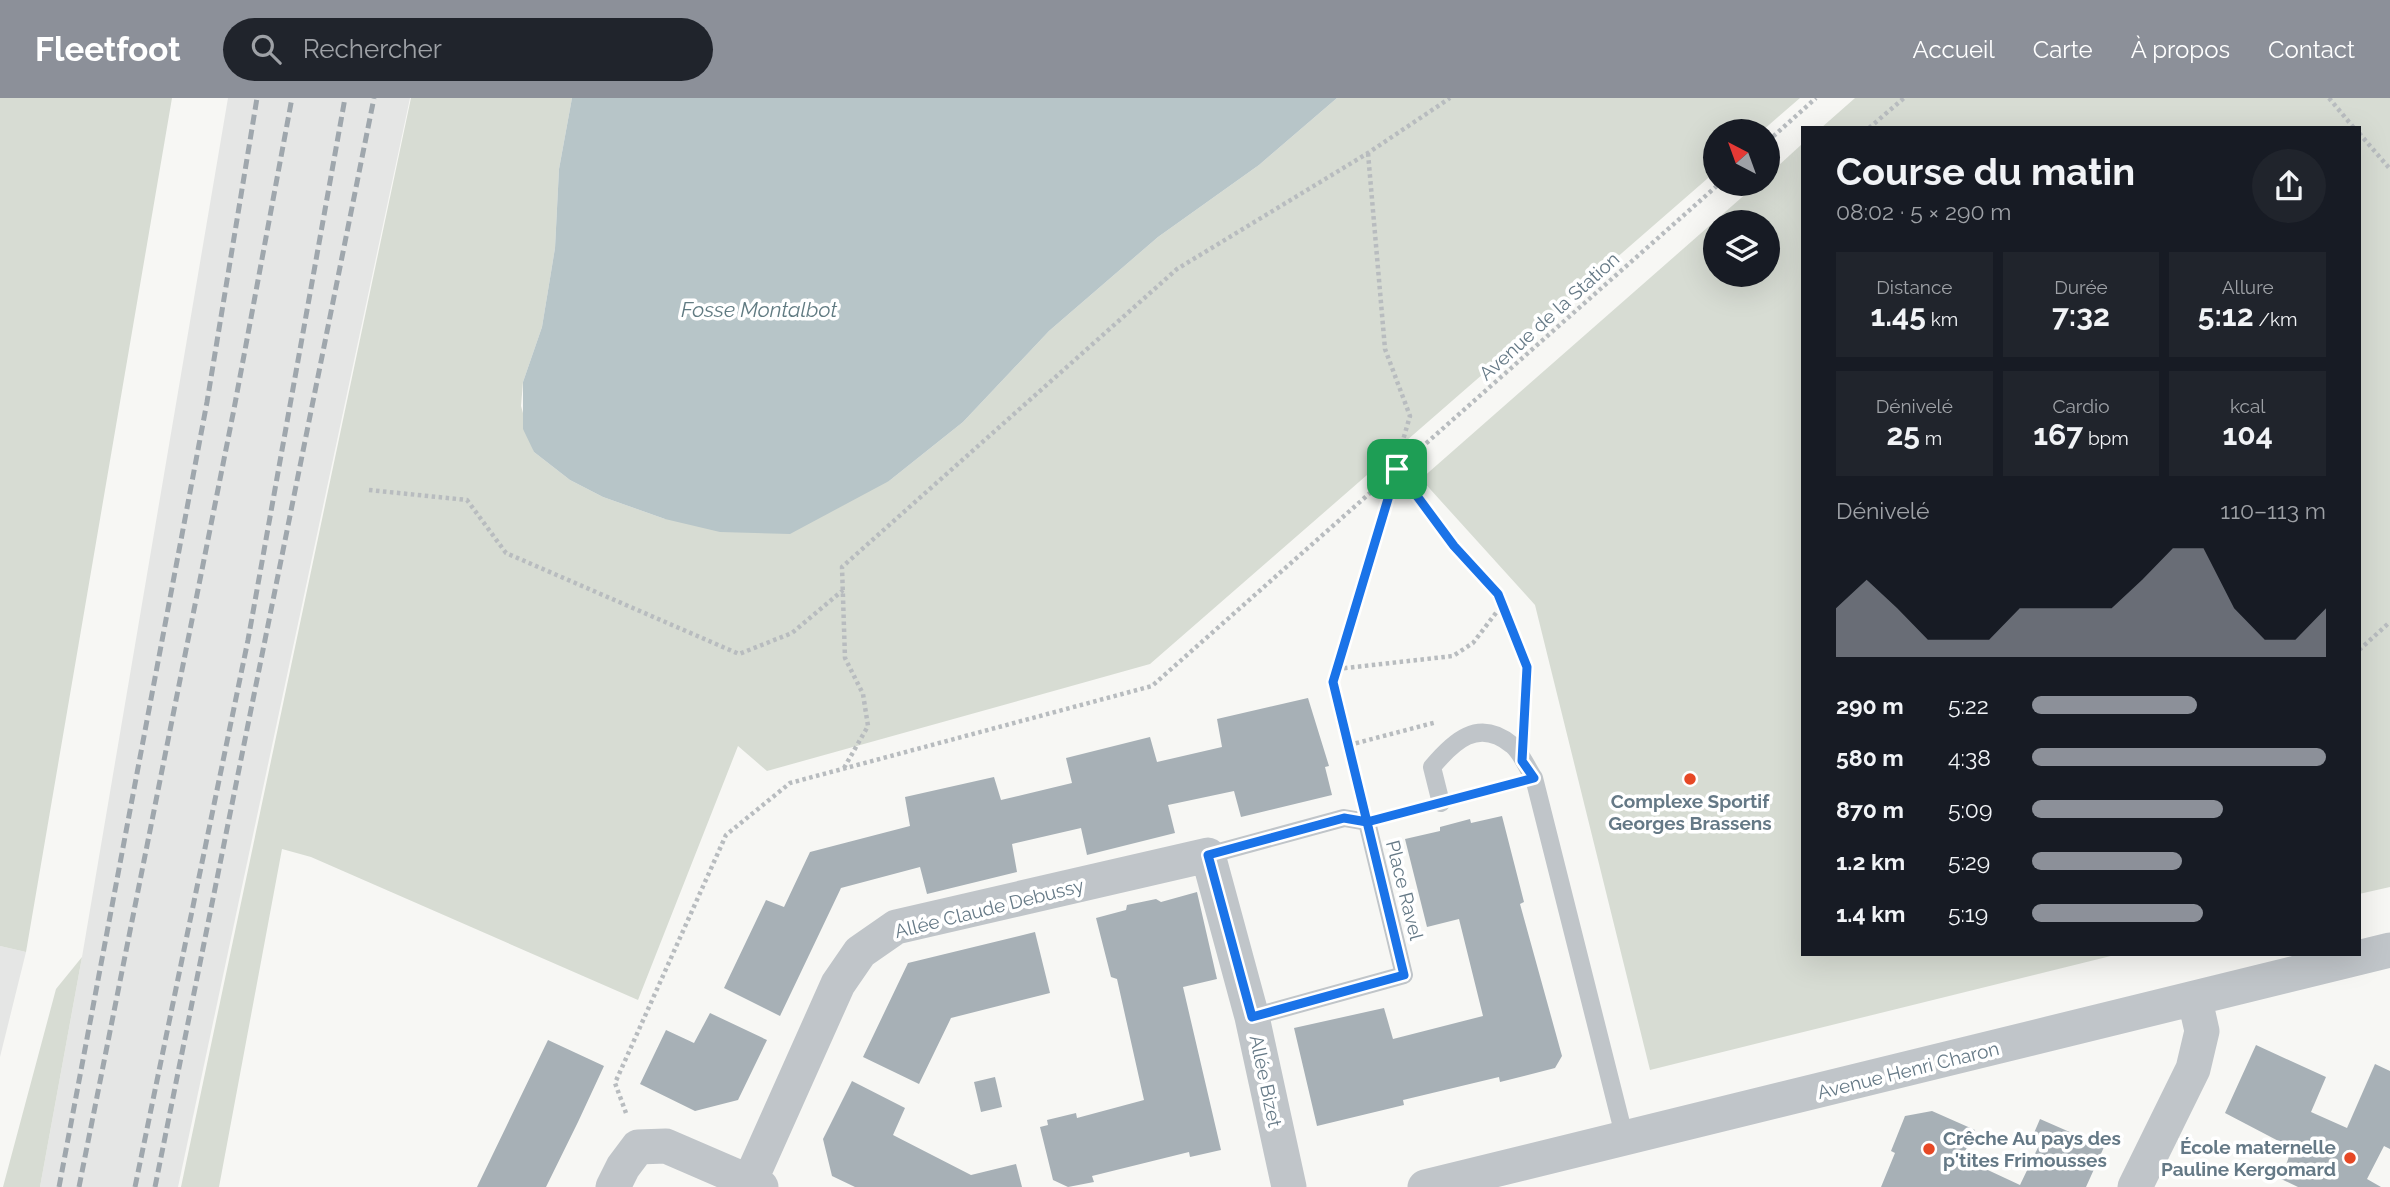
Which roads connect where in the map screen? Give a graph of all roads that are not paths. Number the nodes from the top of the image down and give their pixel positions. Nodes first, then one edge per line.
1 (1441, 803) road end
2 (1208, 855) junction
3 (2390, 950) edge
4 (2194, 1000) junction
5 (1252, 1017) junction
6 (1625, 1139) junction
7 (756, 1184) edge
8 (613, 1187) edge
9 (1289, 1187) edge
10 (1425, 1187) edge
11 (2135, 1187) edge

1 - 6 lane
2 - 5 street, Allée Bizet
2 - 5 lane, Place Ravel
2 - 7 street, Allée Claude Debussy
3 - 4 street, Avenue Henri Charon
4 - 6 street, Avenue Henri Charon
4 - 11 street
5 - 9 street, Allée Bizet
6 - 10 street, Avenue Henri Charon
7 - 8 street

